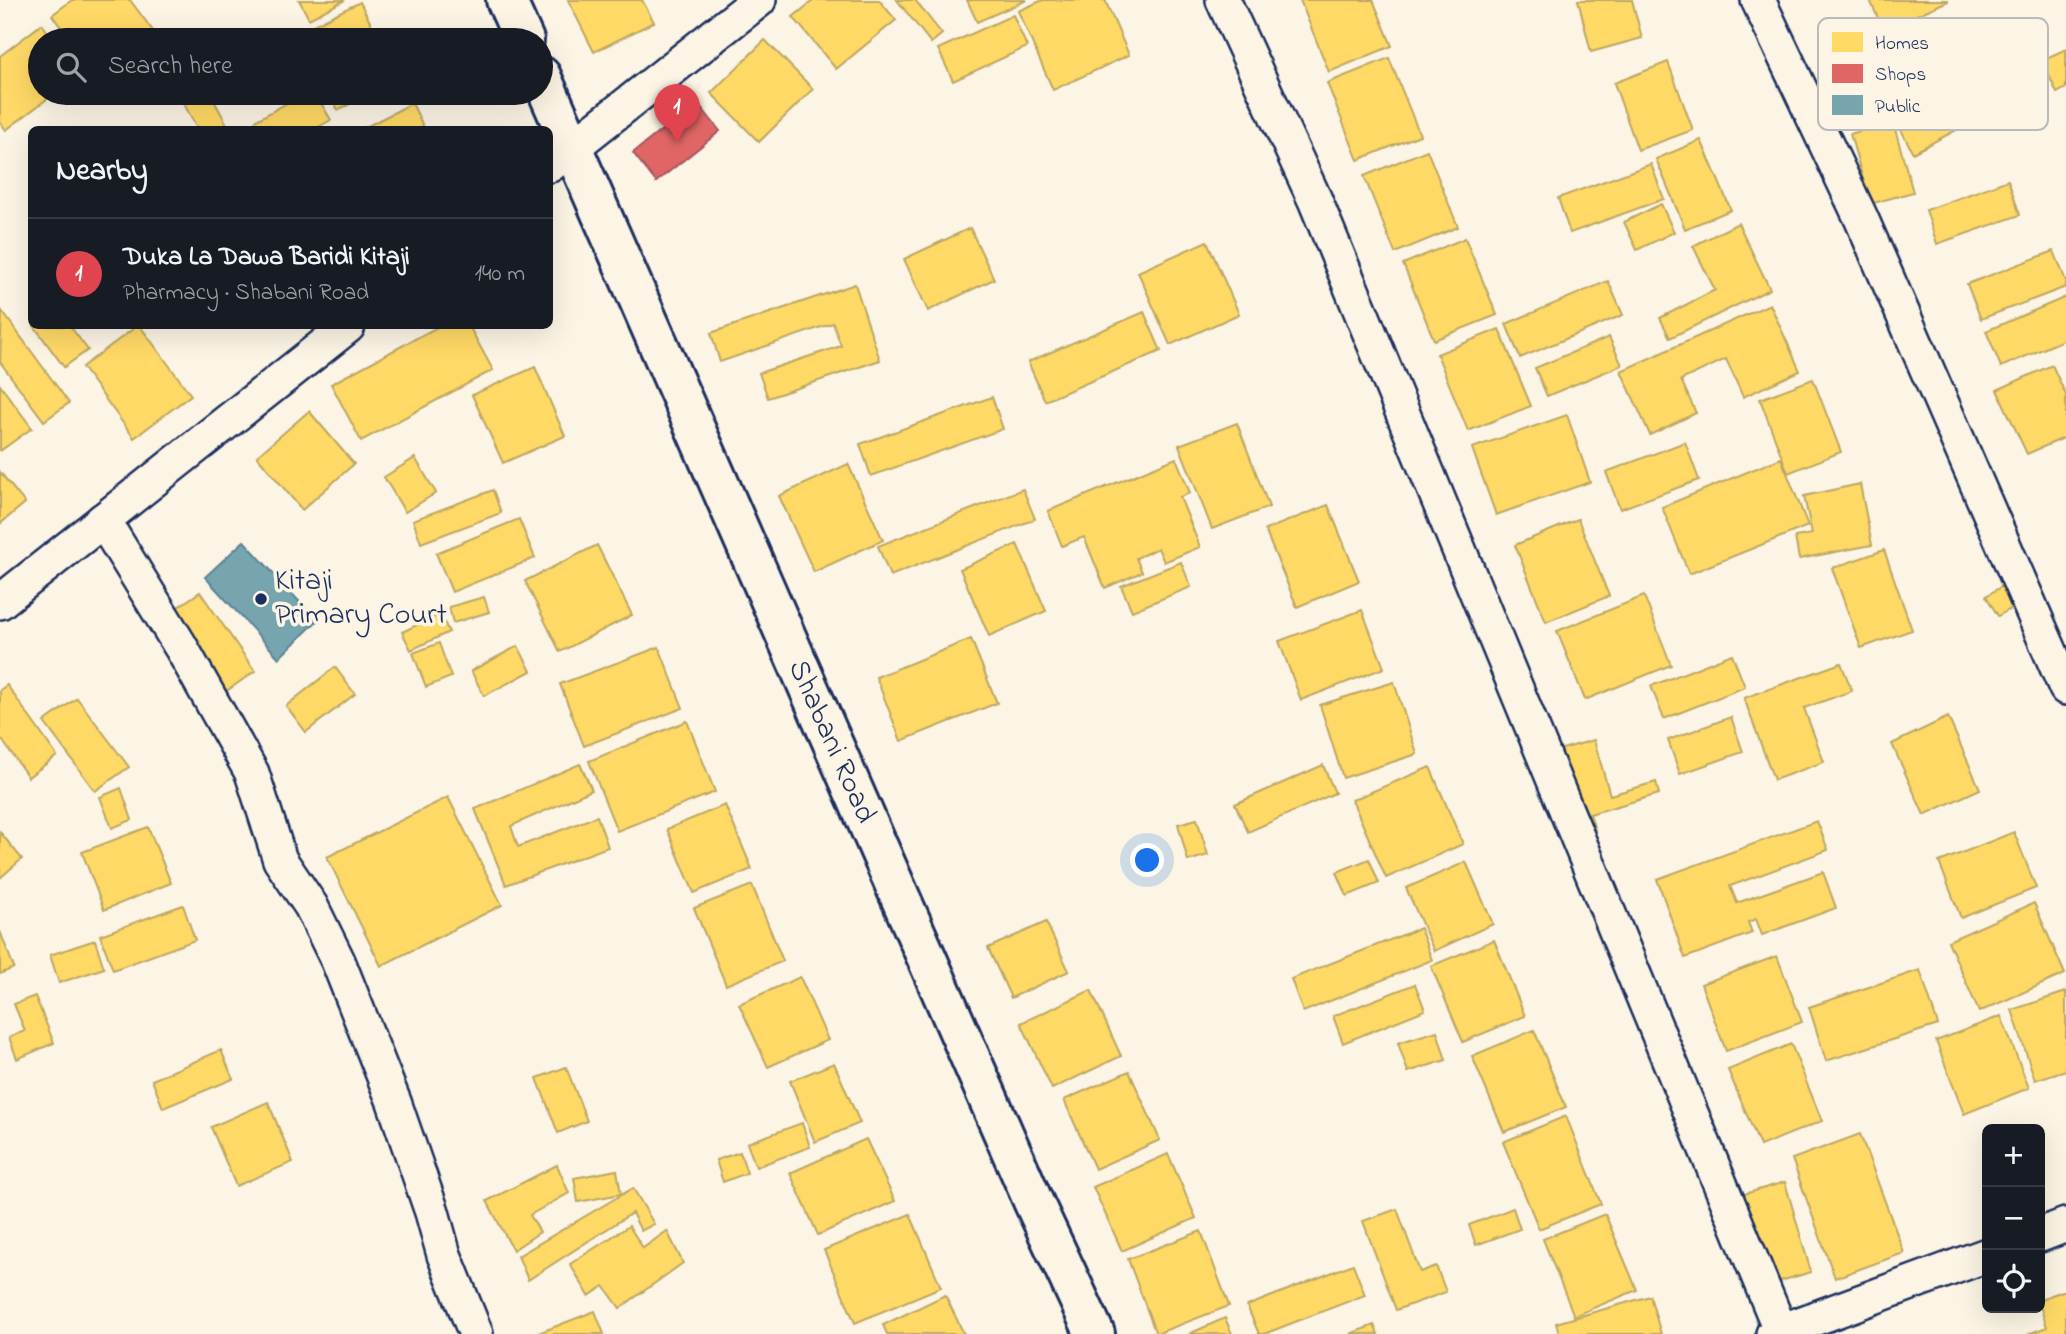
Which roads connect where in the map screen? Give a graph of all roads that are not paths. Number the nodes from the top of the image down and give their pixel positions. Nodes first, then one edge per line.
1 (506, 0) edge
2 (759, 0) edge
3 (1223, 0) edge
4 (1758, 0) edge
5 (519, 28) edge
6 (548, 105) edge
7 (1818, 128) edge
8 (1819, 130) edge
9 (561, 156) edge
10 (344, 329) edge
11 (103, 520) junction
12 (0, 602) edge
13 (2066, 688) edge
14 (2066, 1225) edge
15 (2045, 1233) edge
16 (1982, 1257) edge
17 (1778, 1333) edge
18 (476, 1334) edge
19 (1095, 1334) edge

1 - 5 street
2 - 9 street
3 - 17 street
4 - 7 street
6 - 9 street, Shabani Road
8 - 13 street
9 - 19 street, Shabani Road
10 - 11 street
11 - 12 street
11 - 18 street
14 - 15 street
16 - 17 street

